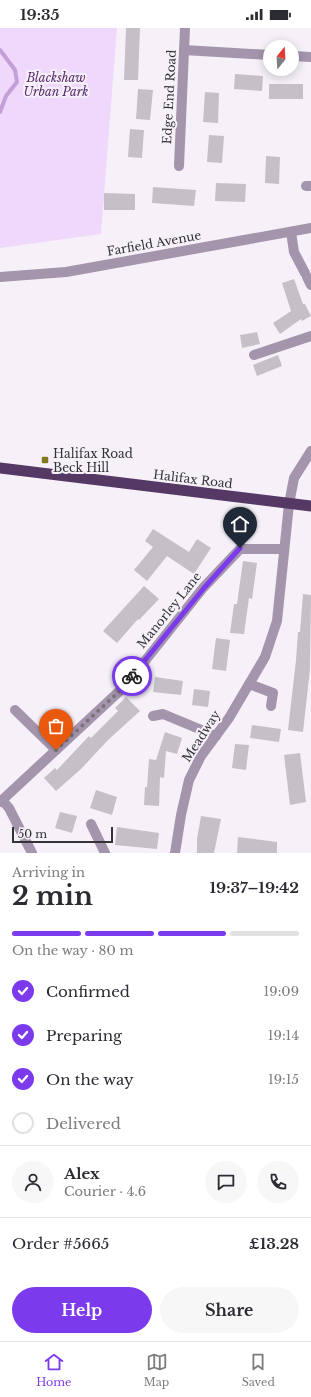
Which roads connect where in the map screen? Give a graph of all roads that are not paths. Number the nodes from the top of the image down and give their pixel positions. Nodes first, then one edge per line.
1 (185, 28) edge
2 (184, 50) junction
3 (263, 55) edge
4 (299, 56) edge
5 (311, 57) edge
6 (179, 166) dead end
7 (311, 228) edge
8 (291, 232) junction
9 (0, 277) edge
10 (307, 278) edge
11 (311, 336) edge
12 (254, 355) dead end
13 (311, 451) edge
14 (0, 468) edge
15 (289, 504) junction
16 (311, 506) edge
17 (284, 549) junction
18 (249, 684) junction
19 (271, 706) dead end
20 (15, 710) dead end
21 (153, 716) dead end
22 (216, 736) junction
23 (56, 750) junction
24 (1, 801) edge
25 (91, 824) dead end
26 (32, 853) edge
27 (105, 853) edge
28 (175, 853) edge

1 - 2 street, Edge End Road
2 - 3 street
2 - 6 street, Edge End Road
4 - 5 street
7 - 8 street, Farfield Avenue
8 - 9 street, Farfield Avenue
8 - 10 street
11 - 12 street
13 - 15 street, Meadway
14 - 15 highway, Halifax Road
15 - 16 highway, Halifax Road
15 - 17 street, Meadway
17 - 18 street, Meadway
17 - 23 street, Manorley Lane
18 - 19 street
18 - 22 street, Meadway
20 - 23 street
21 - 22 street
22 - 28 street, Meadway
23 - 24 street, Manorley Lane
24 - 26 street
25 - 27 street

